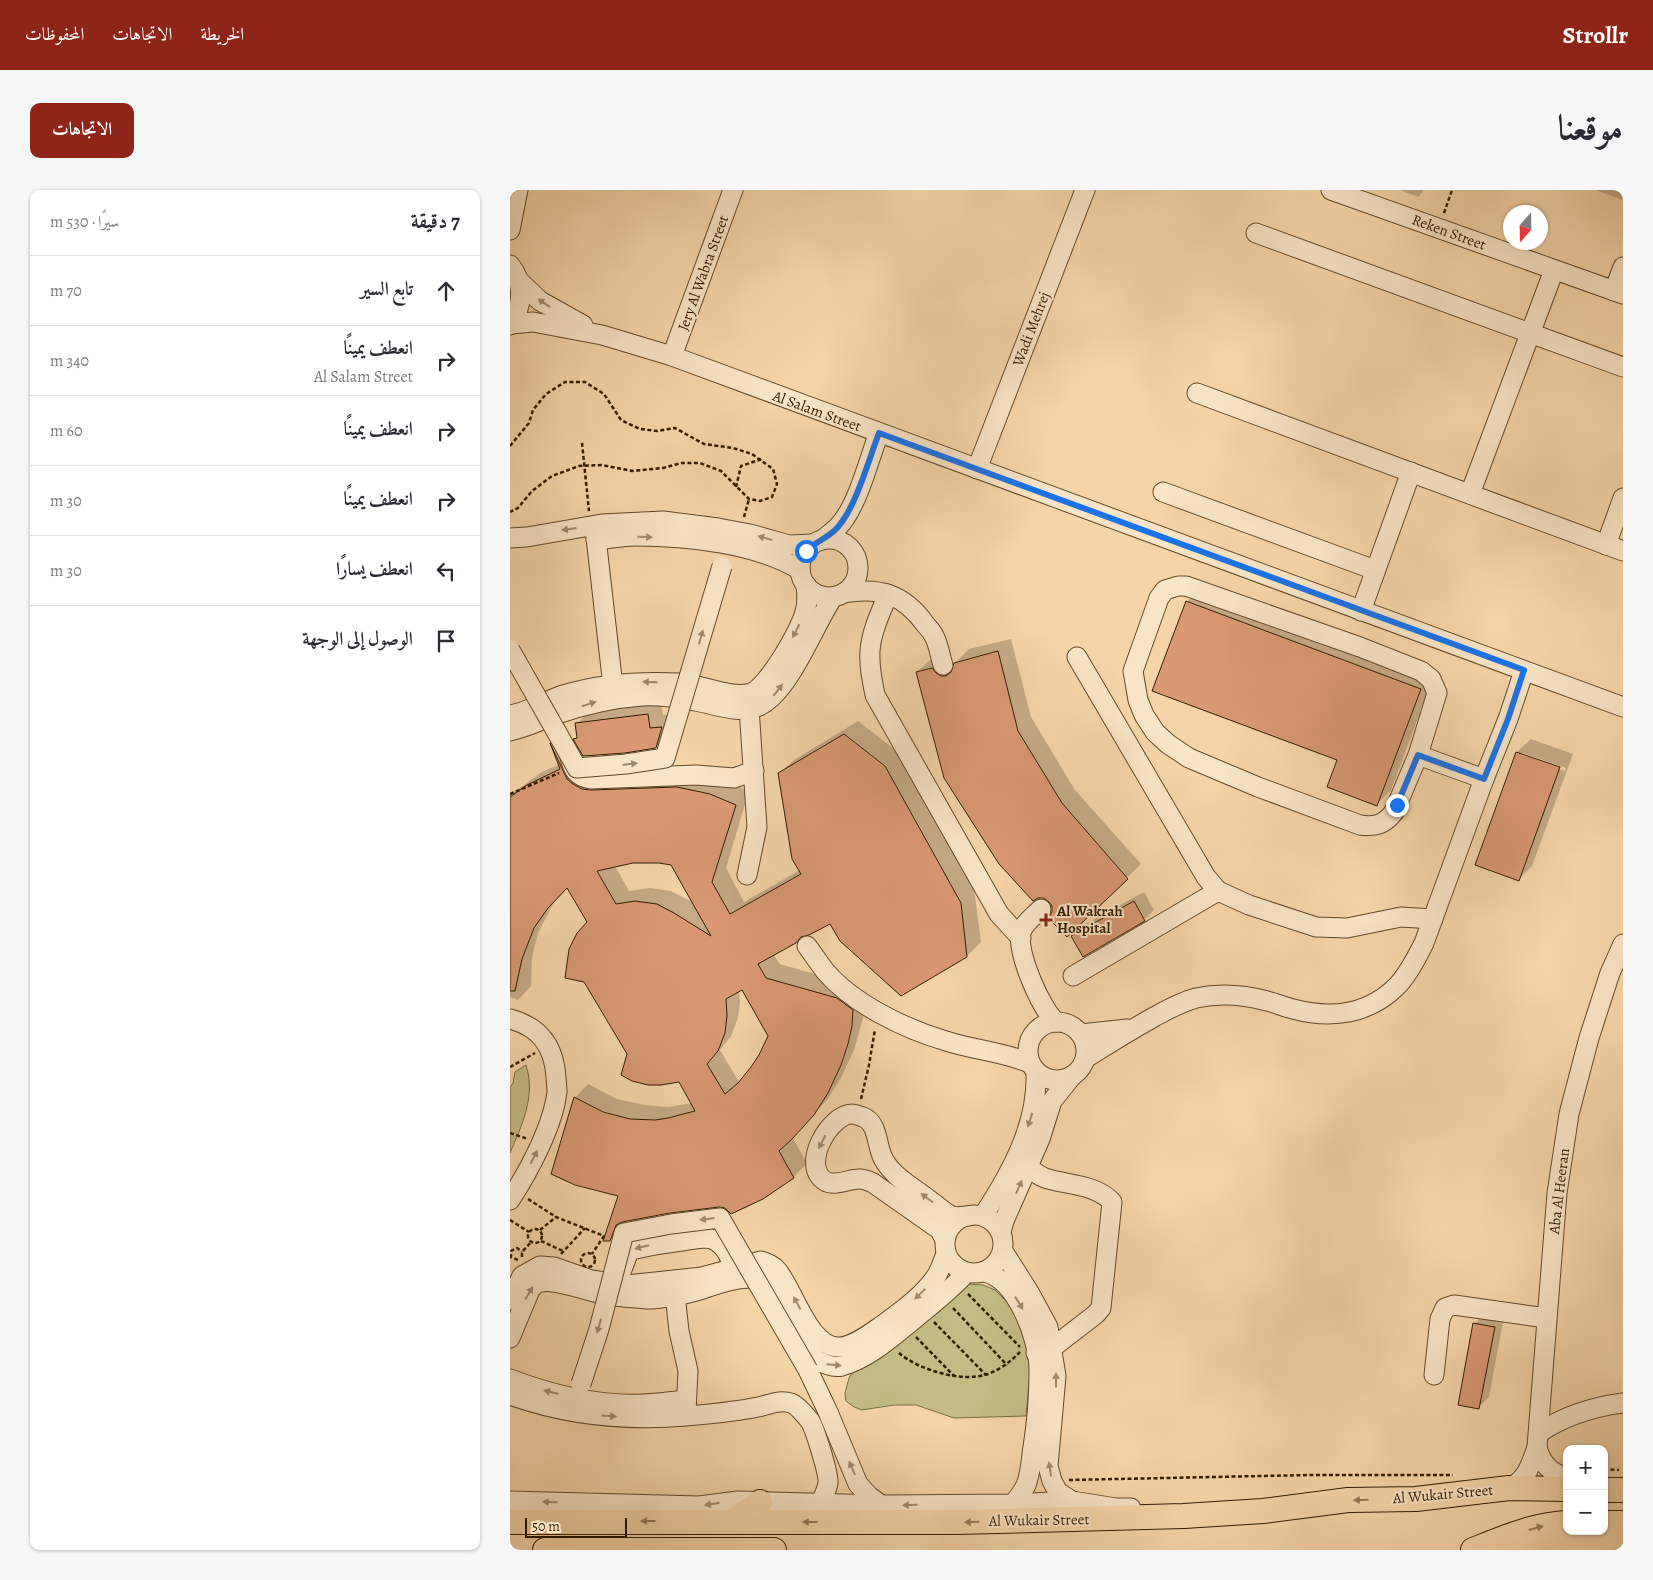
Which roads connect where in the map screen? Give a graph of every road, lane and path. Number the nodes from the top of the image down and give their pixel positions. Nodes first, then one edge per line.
1 (518, 190) edge
2 (733, 190) edge
3 (1085, 190) edge
4 (1331, 190) edge
5 (1452, 190) edge
6 (1438, 228) junction
7 (510, 230) edge
8 (1256, 233) dead end
9 (510, 265) edge
10 (1623, 267) edge
11 (1554, 270) junction
12 (519, 281) junction
13 (1619, 293) edge
14 (510, 324) edge
15 (1531, 333) junction
16 (602, 335) junction
17 (672, 356) junction
18 (1623, 366) edge
19 (1197, 393) dead end
20 (879, 433) junction
21 (582, 443) dead end
22 (510, 446) edge
23 (762, 460) junction
24 (584, 466) junction
25 (977, 469) junction
26 (1411, 472) junction
27 (736, 488) junction
28 (1163, 492) dead end
29 (1470, 494) junction
30 (1623, 498) edge
31 (852, 505) junction
32 (510, 512) edge
33 (718, 528) junction
34 (594, 530) junction
35 (510, 538) edge
36 (817, 542) junction
37 (727, 545) junction
38 (1615, 548) edge
39 (855, 557) junction
40 (1375, 570) junction
41 (803, 578) junction
42 (884, 593) junction
43 (839, 595) junction
44 (1361, 610) junction
45 (510, 650) edge
46 (1077, 657) dead end
47 (939, 666) dead end
48 (1524, 670) junction
49 (614, 692) junction
50 (558, 705) junction
51 (1623, 707) edge
52 (749, 708) junction
53 (510, 716) edge
54 (510, 730) edge
55 (1418, 755) junction
56 (573, 768) junction
57 (754, 771) junction
58 (1484, 779) junction
59 (510, 794) edge
60 (748, 875) dead end
61 (1218, 891) junction
62 (1044, 912) dead end
63 (1433, 919) junction
64 (1021, 938) junction
65 (1623, 944) edge
66 (807, 946) dead end
67 (1028, 973) junction
68 (1074, 976) dead end
69 (874, 1010) junction
70 (510, 1020) edge
71 (1056, 1022) junction
72 (1133, 1028) junction
73 (1081, 1034) junction
74 (1031, 1039) junction
75 (549, 1046) junction
76 (998, 1053) junction
77 (1086, 1058) junction
78 (510, 1067) edge
79 (1033, 1068) junction
80 (1072, 1076) junction
81 (866, 1118) junction
82 (1028, 1167) junction
83 (513, 1196) edge
84 (556, 1216) junction
85 (976, 1216) junction
86 (510, 1220) edge
87 (585, 1228) junction
88 (539, 1230) junction
89 (529, 1232) junction
90 (542, 1241) junction
91 (531, 1242) junction
92 (1002, 1242) junction
93 (946, 1247) junction
94 (511, 1251) edge
95 (522, 1252) junction
96 (592, 1254) junction
97 (572, 1255) dead end
98 (558, 1259) junction
99 (735, 1273) junction
100 (969, 1276) junction
101 (617, 1283) junction
102 (675, 1295) junction
103 (942, 1296) junction
104 (510, 1300) edge
105 (924, 1311) junction
106 (1546, 1318) junction
107 (906, 1326) junction
108 (510, 1338) edge
109 (886, 1342) junction
110 (1044, 1350) junction
111 (1007, 1365) junction
112 (808, 1371) junction
113 (986, 1375) junction
114 (1434, 1375) dead end
115 (955, 1377) junction
116 (510, 1379) edge
117 (510, 1395) edge
118 (577, 1398) junction
119 (778, 1401) junction
120 (1623, 1402) edge
121 (686, 1408) junction
122 (1538, 1440) junction
123 (1459, 1475) dead end
124 (1608, 1475) edge
125 (1563, 1476) edge
126 (1052, 1481) junction
127 (1615, 1486) edge
128 (1509, 1488) junction
129 (1563, 1489) edge
130 (510, 1501) edge
131 (1072, 1501) junction
132 (760, 1502) junction
133 (820, 1504) junction
134 (1013, 1504) junction
135 (882, 1505) junction
136 (1184, 1516) junction
137 (510, 1522) edge
138 (732, 1522) junction
139 (1563, 1523) edge
140 (1608, 1527) edge
141 (1622, 1540) edge
142 (545, 1550) edge
143 (756, 1550) edge
144 (774, 1550) edge
145 (1473, 1550) edge
146 (1505, 1550) edge

1 - 7 street
2 - 17 street, Jery Al Wabra Street
3 - 25 street, Wadi Mehrej
4 - 6 street, Reken Street
5 - 6 path
6 - 11 street, Reken Street
8 - 15 street
9 - 12 street
10 - 13 street
11 - 13 street, Reken Street
11 - 15 street
12 - 14 street
16 -> 12 street, Al Salam Street
14 - 16 street, Al Salam Street
15 - 18 street
15 - 29 street
16 - 17 street, Al Salam Street
17 - 20 street, Al Salam Street
19 - 26 street
20 - 25 street, Al Salam Street
20 - 31 street
21 - 24 path
22 - 23 path
23 - 27 path
23 - 27 path
24 - 27 path
24 - 32 path
24 - 34 path
25 - 44 street, Al Salam Street
26 - 29 street
26 - 40 street
28 - 40 street
29 - 38 street
30 - 38 street
31 - 36 street
31 - 39 street
33 - 34 street
36 -> 33 street
33 - 37 street
34 -> 35 street
34 -> 37 street
34 - 49 street
36 - 39 street
36 - 41 street
37 - 41 street
45 -> 37 street, bridge
39 - 42 street
39 - 43 street
40 - 44 street
41 - 43 street
41 -> 49 street
42 - 43 street
42 - 47 street
42 - 64 street
52 -> 43 street
44 - 48 street, Al Salam Street
46 - 61 street
48 - 51 street, Al Salam Street
48 - 58 street
49 - 50 street
49 - 52 street
50 - 53 street
50 - 54 street
50 - 56 street
52 - 57 street
55 - 55 street
55 - 58 street
56 - 57 street
56 - 59 path
57 - 60 street
58 - 63 street
61 - 63 street
61 - 68 street
62 - 64 street
63 - 72 street
64 - 67 street
65 - 106 street, Aba Al Heeran
66 - 69 street
67 - 71 street
67 - 74 street
69 - 76 street
69 - 81 path
70 - 75 street
71 - 73 street
71 - 74 street
72 - 73 street
72 - 77 street
73 - 77 street
74 - 76 street
74 - 79 street
75 - 78 path
83 -> 75 street
76 - 79 street
77 - 80 street
79 - 80 street
79 -> 85 street
80 - 82 street
85 -> 81 street
81 -> 93 street
92 -> 82 street
82 - 110 street
83 - 84 path
84 - 87 path
84 - 88 path
85 - 92 street
85 - 93 street
86 - 89 path
87 - 96 path
87 - 98 path
88 - 89 path
88 - 90 path
89 - 91 path
90 - 91 path
90 - 98 path
91 - 95 path
92 - 100 street
92 - 110 street
93 -> 99 street
93 - 100 street
94 - 95 path
94 - 95 path
96 - 96 path
97 - 98 path
98 - 101 street
98 - 104 street
99 - 101 street
99 -> 101 street
99 - 102 street
99 -> 109 street
100 - 103 street
100 -> 110 street
100 - 111 path
108 -> 102 street
102 - 121 street
103 - 105 street
103 - 111 path
105 - 107 street
105 - 113 path
106 - 114 street
106 - 122 street, Aba Al Heeran
107 - 109 street
107 - 115 path
109 - 115 path
126 -> 110 street
110 - 134 street
111 - 113 path
112 -> 118 street, bridge
112 - 119 street
135 -> 112 street
113 - 115 path
118 -> 116 street
117 - 118 street
118 - 121 street
119 - 121 street
119 - 133 street
120 - 122 street
122 - 125 street
122 - 128 street, Aba Al Heeran
123 - 126 path
124 - 127 path
126 - 131 street
128 - 129 main road, Al Wukair Street
128 -> 136 main road, Al Wukair Street
132 -> 130 street
131 - 134 street
131 - 136 street
132 - 133 street
132 - 138 main road
133 - 135 street
134 -> 135 street
136 -> 138 main road, Al Wukair Street
138 -> 137 main road, Al Wukair Street
145 -> 139 main road
140 - 141 main road
141 - 146 main road
142 - 143 main road
143 - 144 main road

